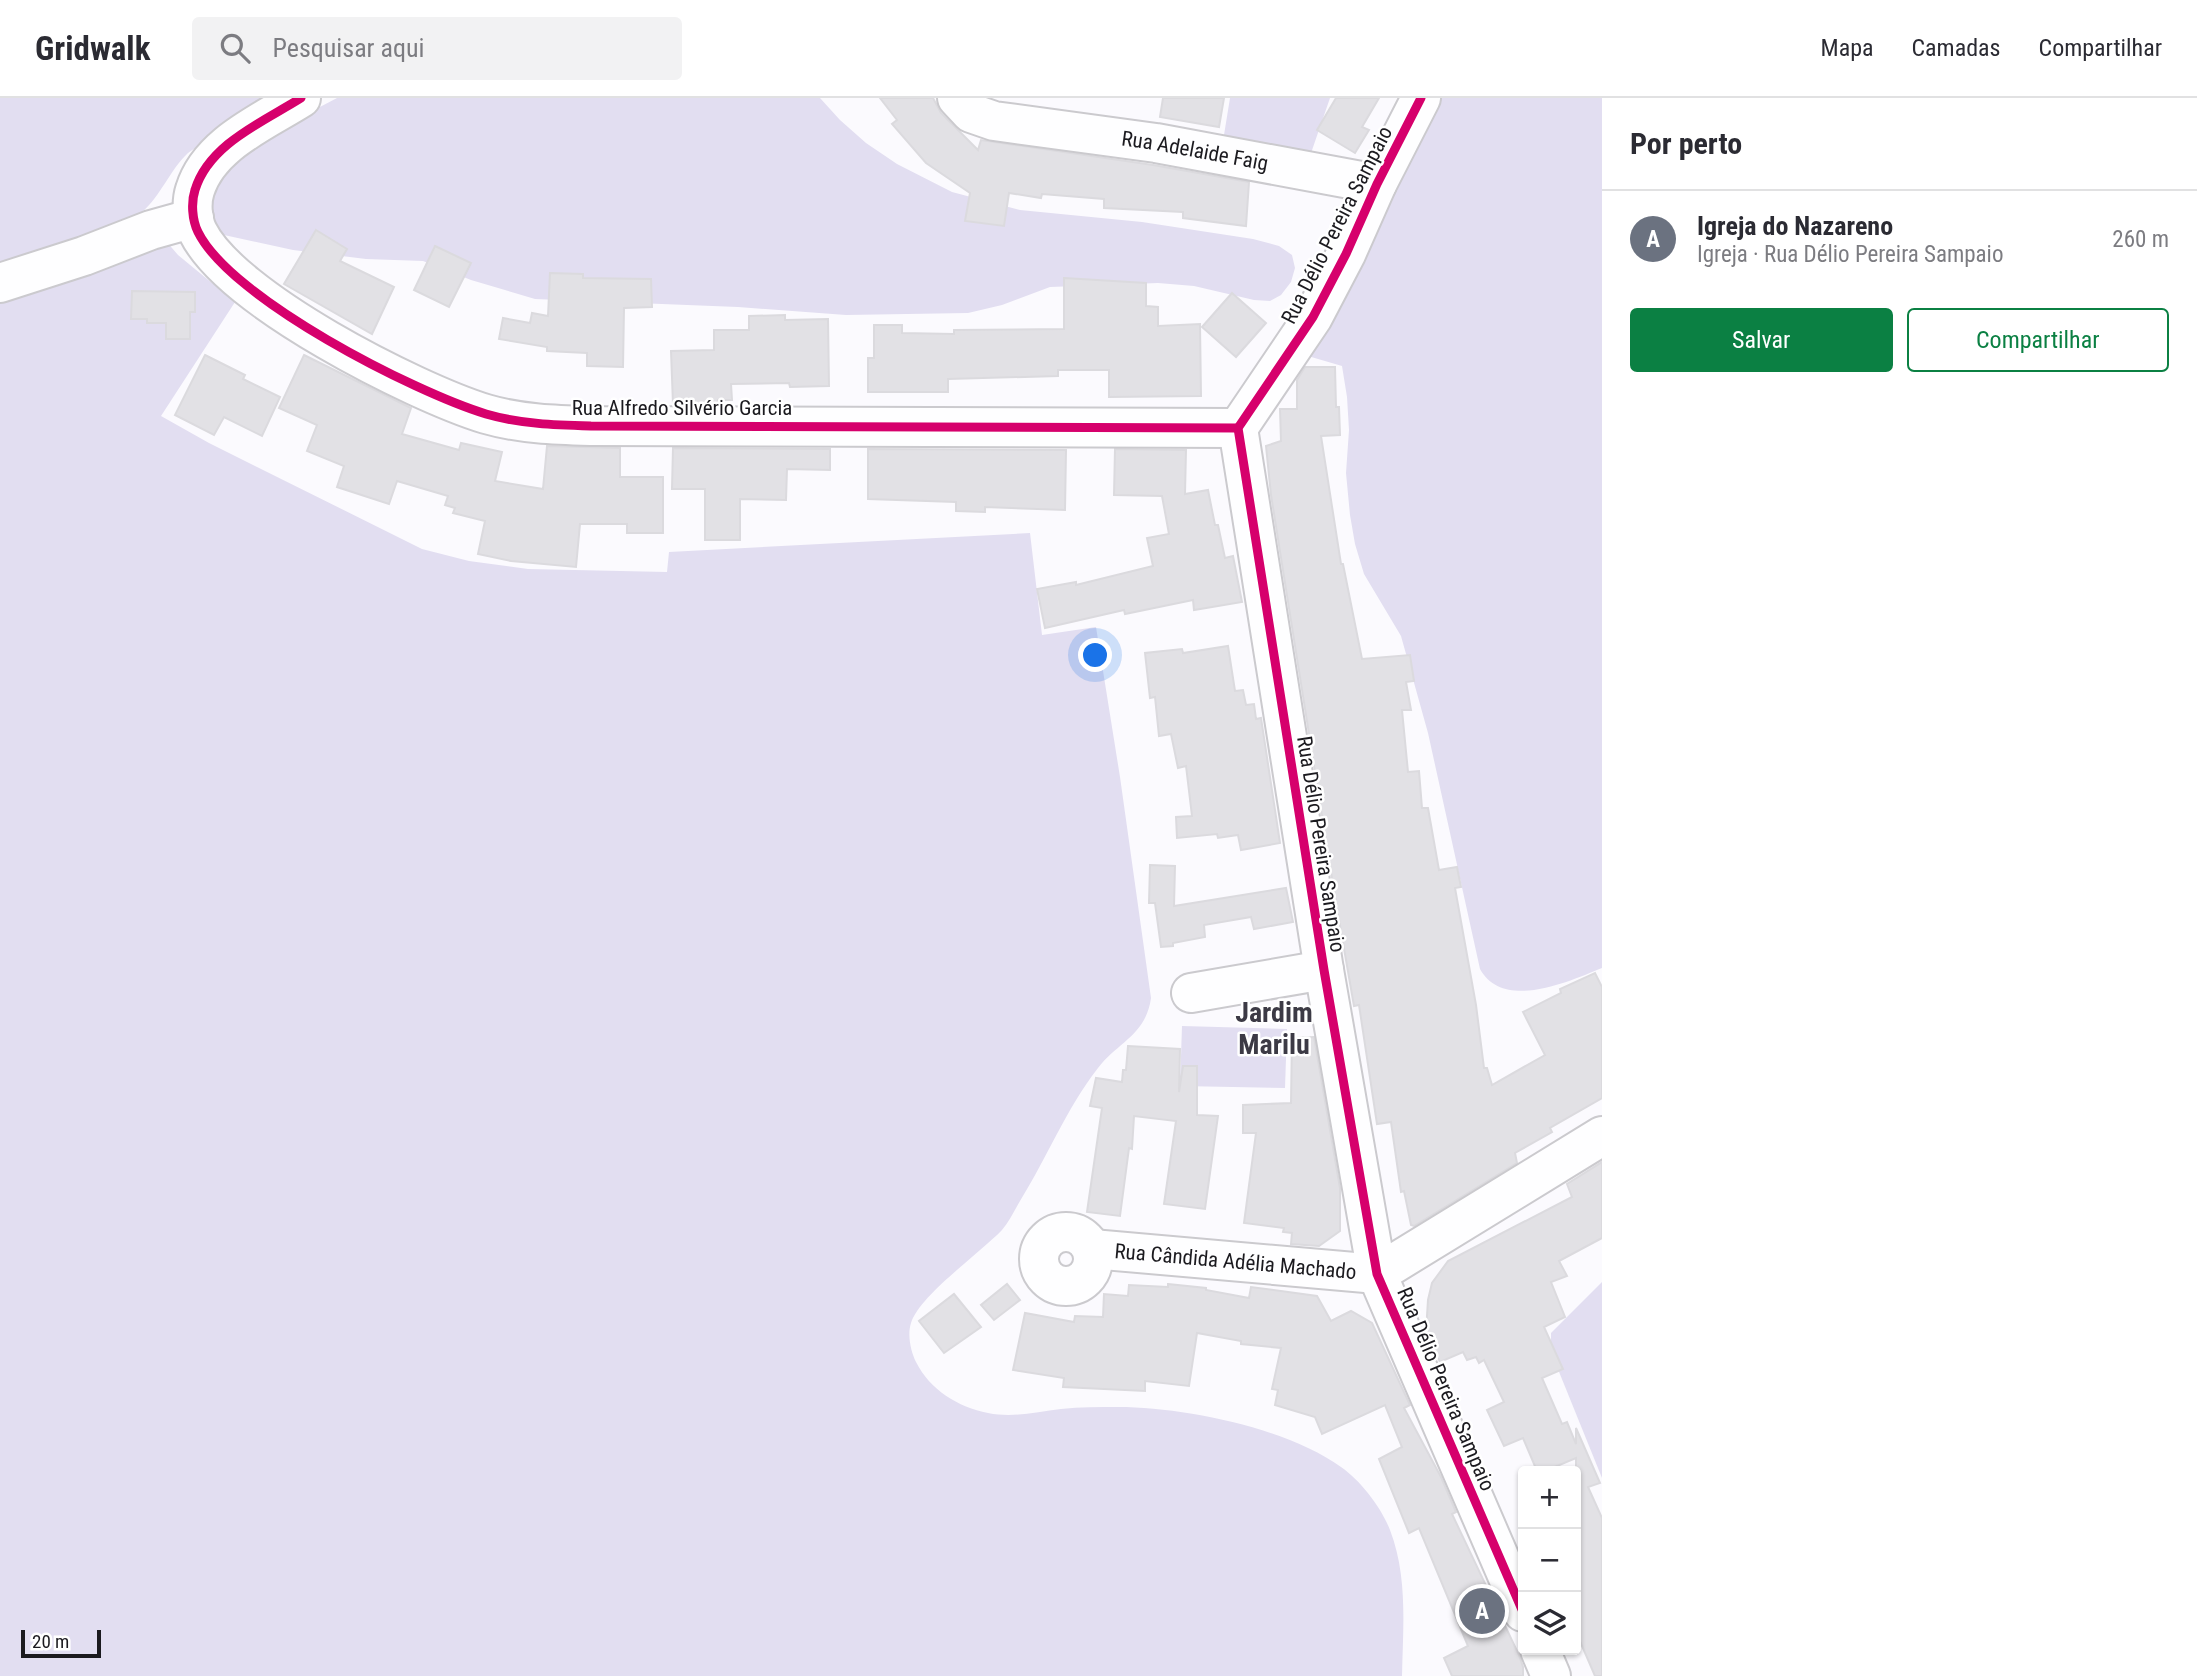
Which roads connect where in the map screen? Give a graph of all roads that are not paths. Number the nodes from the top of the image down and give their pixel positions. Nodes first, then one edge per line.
1 (301, 98) edge
2 (957, 98) edge
3 (1421, 98) edge
4 (1016, 111) edge
5 (1377, 184) junction
6 (194, 218) junction
7 (0, 283) edge
8 (1238, 428) junction
9 (1324, 970) junction
10 (1191, 993) dead end
11 (1602, 1136) edge
12 (1091, 1249) dead end
13 (1377, 1274) junction
14 (1518, 1600) edge
15 (1542, 1655) edge
16 (1551, 1676) edge

1 - 6 street
2 - 4 street, Rua Adelaide Faig
3 - 5 street, Rua Délio Pereira Sampaio
4 - 5 street, Rua Adelaide Faig
5 - 8 street, Rua Délio Pereira Sampaio
6 - 7 street
6 - 8 street, Rua Alfredo Silvério Garcia
8 - 9 street, Rua Délio Pereira Sampaio
9 - 10 street
9 - 13 street, Rua Délio Pereira Sampaio
11 - 13 street
12 - 13 street, Rua Cândida Adélia Machado
13 - 14 street, Rua Délio Pereira Sampaio
15 - 16 street

